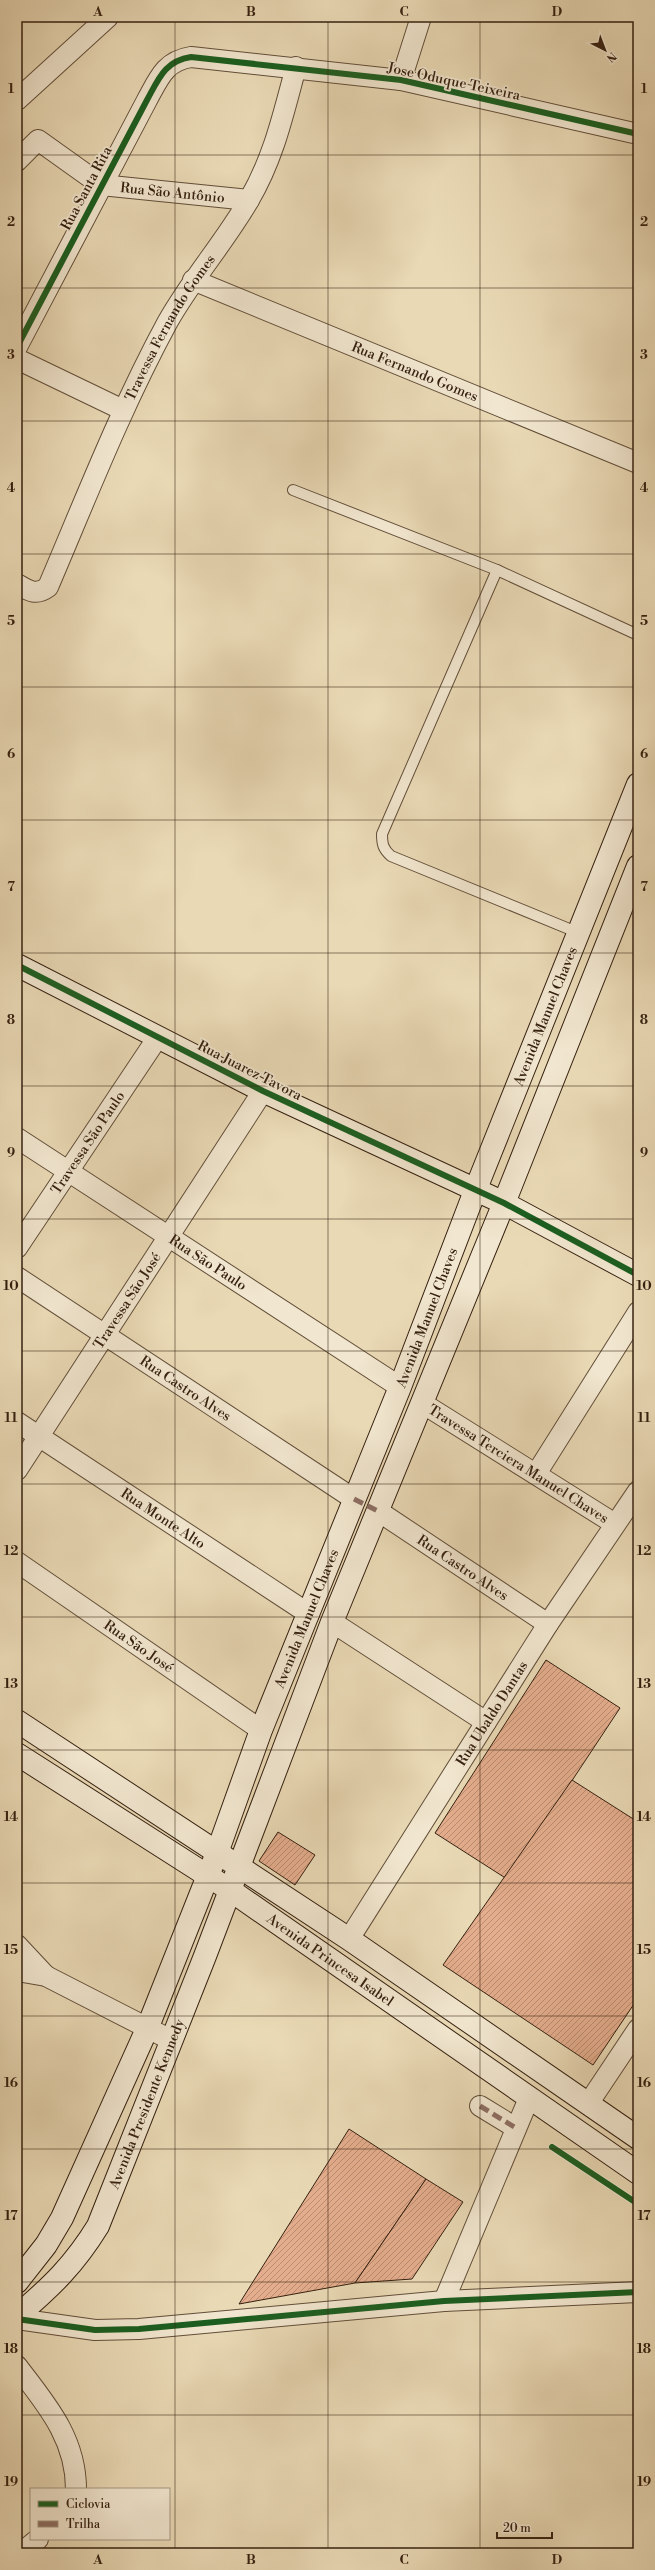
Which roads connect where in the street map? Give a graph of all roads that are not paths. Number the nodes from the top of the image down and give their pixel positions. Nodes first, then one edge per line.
1 (108, 17) edge
2 (421, 17) edge
3 (192, 57) joint
4 (296, 67) junction
5 (402, 80) junction
6 (19, 96) edge
7 (638, 134) edge
8 (17, 161) edge
9 (101, 185) junction
10 (249, 200) junction
11 (193, 280) junction
12 (17, 347) edge
13 (17, 359) edge
14 (123, 410) junction
15 (638, 462) edge
16 (293, 490) dead end
17 (498, 570) junction
18 (17, 584) edge
19 (638, 635) edge
20 (638, 784) edge
21 (638, 866) edge
22 (579, 933) junction
23 (17, 965) edge
24 (158, 1037) junction
25 (263, 1091) junction
26 (17, 1138) edge
27 (67, 1172) junction
28 (475, 1191) junction
29 (504, 1203) junction
30 (167, 1236) junction
31 (17, 1248) edge
32 (638, 1274) edge
33 (17, 1278) edge
34 (638, 1312) edge
35 (103, 1334) junction
36 (400, 1387) junction
37 (422, 1403) junction
38 (17, 1422) edge
39 (39, 1437) junction
40 (17, 1470) edge
41 (536, 1474) junction
42 (638, 1492) edge
43 (354, 1500) junction
44 (378, 1511) junction
45 (615, 1524) junction
46 (17, 1562) edge
47 (309, 1614) junction
48 (332, 1622) junction
49 (548, 1624) junction
50 (17, 1721) edge
51 (486, 1722) junction
52 (261, 1730) junction
53 (17, 1754) edge
54 (217, 1853) junction
55 (238, 1866) junction
56 (208, 1877) junction
57 (230, 1890) junction
58 (349, 1939) junction
59 (17, 1945) edge
60 (17, 1970) edge
61 (46, 1976) junction
62 (147, 2029) junction
63 (638, 2029) edge
64 (171, 2040) junction
65 (528, 2098) junction
66 (588, 2104) junction
67 (480, 2106) dead end
68 (516, 2128) junction
69 (638, 2138) edge
70 (638, 2173) edge
71 (17, 2282) edge
72 (638, 2292) edge
73 (444, 2302) junction
74 (17, 2317) edge
75 (17, 2366) edge
76 (76, 2488) edge
77 (37, 2540) edge
78 (21, 2553) edge

1 - 6 street
2 - 5 street
3 - 4 street, Jose Oduque Teixeira
3 - 9 street, Rua Santa Rita
4 - 5 street, Jose Oduque Teixeira
4 - 10 street, Travessa Fernando Gomes
5 - 7 street, Jose Oduque Teixeira
8 - 9 street, Rua São Antônio
9 - 10 street, Rua São Antônio
9 - 12 street, Rua Santa Rita
10 - 11 street, Travessa Fernando Gomes
11 - 14 street, Travessa Fernando Gomes
11 - 15 street, Rua Fernando Gomes
13 - 14 street
14 - 18 street, Travessa Fernando Gomes
16 - 17 lane
17 - 19 lane
17 - 22 lane
20 - 22 main road, Avenida Manuel Chaves
21 - 29 main road, Avenida Manuel Chaves
22 - 28 main road, Avenida Manuel Chaves
23 - 24 main road, Rua Juarez Tavora
24 - 25 main road, Rua Juarez Tavora
24 - 27 street, Travessa São Paulo
25 - 28 main road, Rua Juarez Tavora
25 - 30 street, Travessa São José
26 - 27 street, Rua São Paulo
27 - 30 street, Rua São Paulo
27 - 31 street, Travessa São Paulo
28 - 29 main road, Rua Juarez Tavora
28 - 36 main road, Avenida Manuel Chaves
29 - 32 main road
29 - 37 main road, Avenida Manuel Chaves
30 - 35 street, Travessa São José
30 - 36 street, Rua São Paulo
33 - 35 street, Rua Castro Alves
34 - 41 street
35 - 39 street, Travessa São José
35 - 43 street, Rua Castro Alves
36 - 43 main road, Avenida Manuel Chaves
37 - 41 street, Travessa Terciera Manuel Chaves
37 - 44 main road, Avenida Manuel Chaves
38 - 39 street, Rua Monte Alto
39 - 40 street, Travessa São José
39 - 47 street, Rua Monte Alto
41 - 45 street, Travessa Terciera Manuel Chaves
42 - 45 street, Rua Ubaldo Dantas
43 - 47 main road, Avenida Manuel Chaves
44 - 48 main road, Avenida Manuel Chaves
44 - 49 street, Rua Castro Alves
45 - 49 street, Rua Ubaldo Dantas
46 - 52 street, Rua São José
47 - 52 main road, Avenida Manuel Chaves
48 - 51 street
48 - 55 main road, Avenida Manuel Chaves
49 - 51 street, Rua Ubaldo Dantas
50 - 54 main road, Avenida Princesa Isabel
51 - 58 street, Rua Ubaldo Dantas
52 - 54 main road, Avenida Manuel Chaves
53 - 56 main road, Avenida Princesa Isabel
54 - 55 main road, Avenida Princesa Isabel
54 - 56 main road, Avenida Presidente Kennedy
55 - 57 main road, Avenida Presidente Kennedy
55 - 58 main road, Avenida Princesa Isabel
56 - 57 main road, Avenida Princesa Isabel
56 - 62 main road, Avenida Presidente Kennedy
57 - 64 main road, Avenida Presidente Kennedy
57 - 65 main road, Avenida Princesa Isabel
58 - 66 main road, Avenida Princesa Isabel
59 - 61 street
60 - 61 street
61 - 62 street
62 - 64 street
62 - 71 main road, Avenida Presidente Kennedy
63 - 66 street
64 - 74 main road, Avenida Presidente Kennedy
65 - 68 street
65 - 70 main road, Avenida Princesa Isabel
66 - 69 main road, Avenida Princesa Isabel
67 - 68 street
68 - 73 street
72 - 73 street
73 - 74 street
75 - 76 street
77 - 78 street

